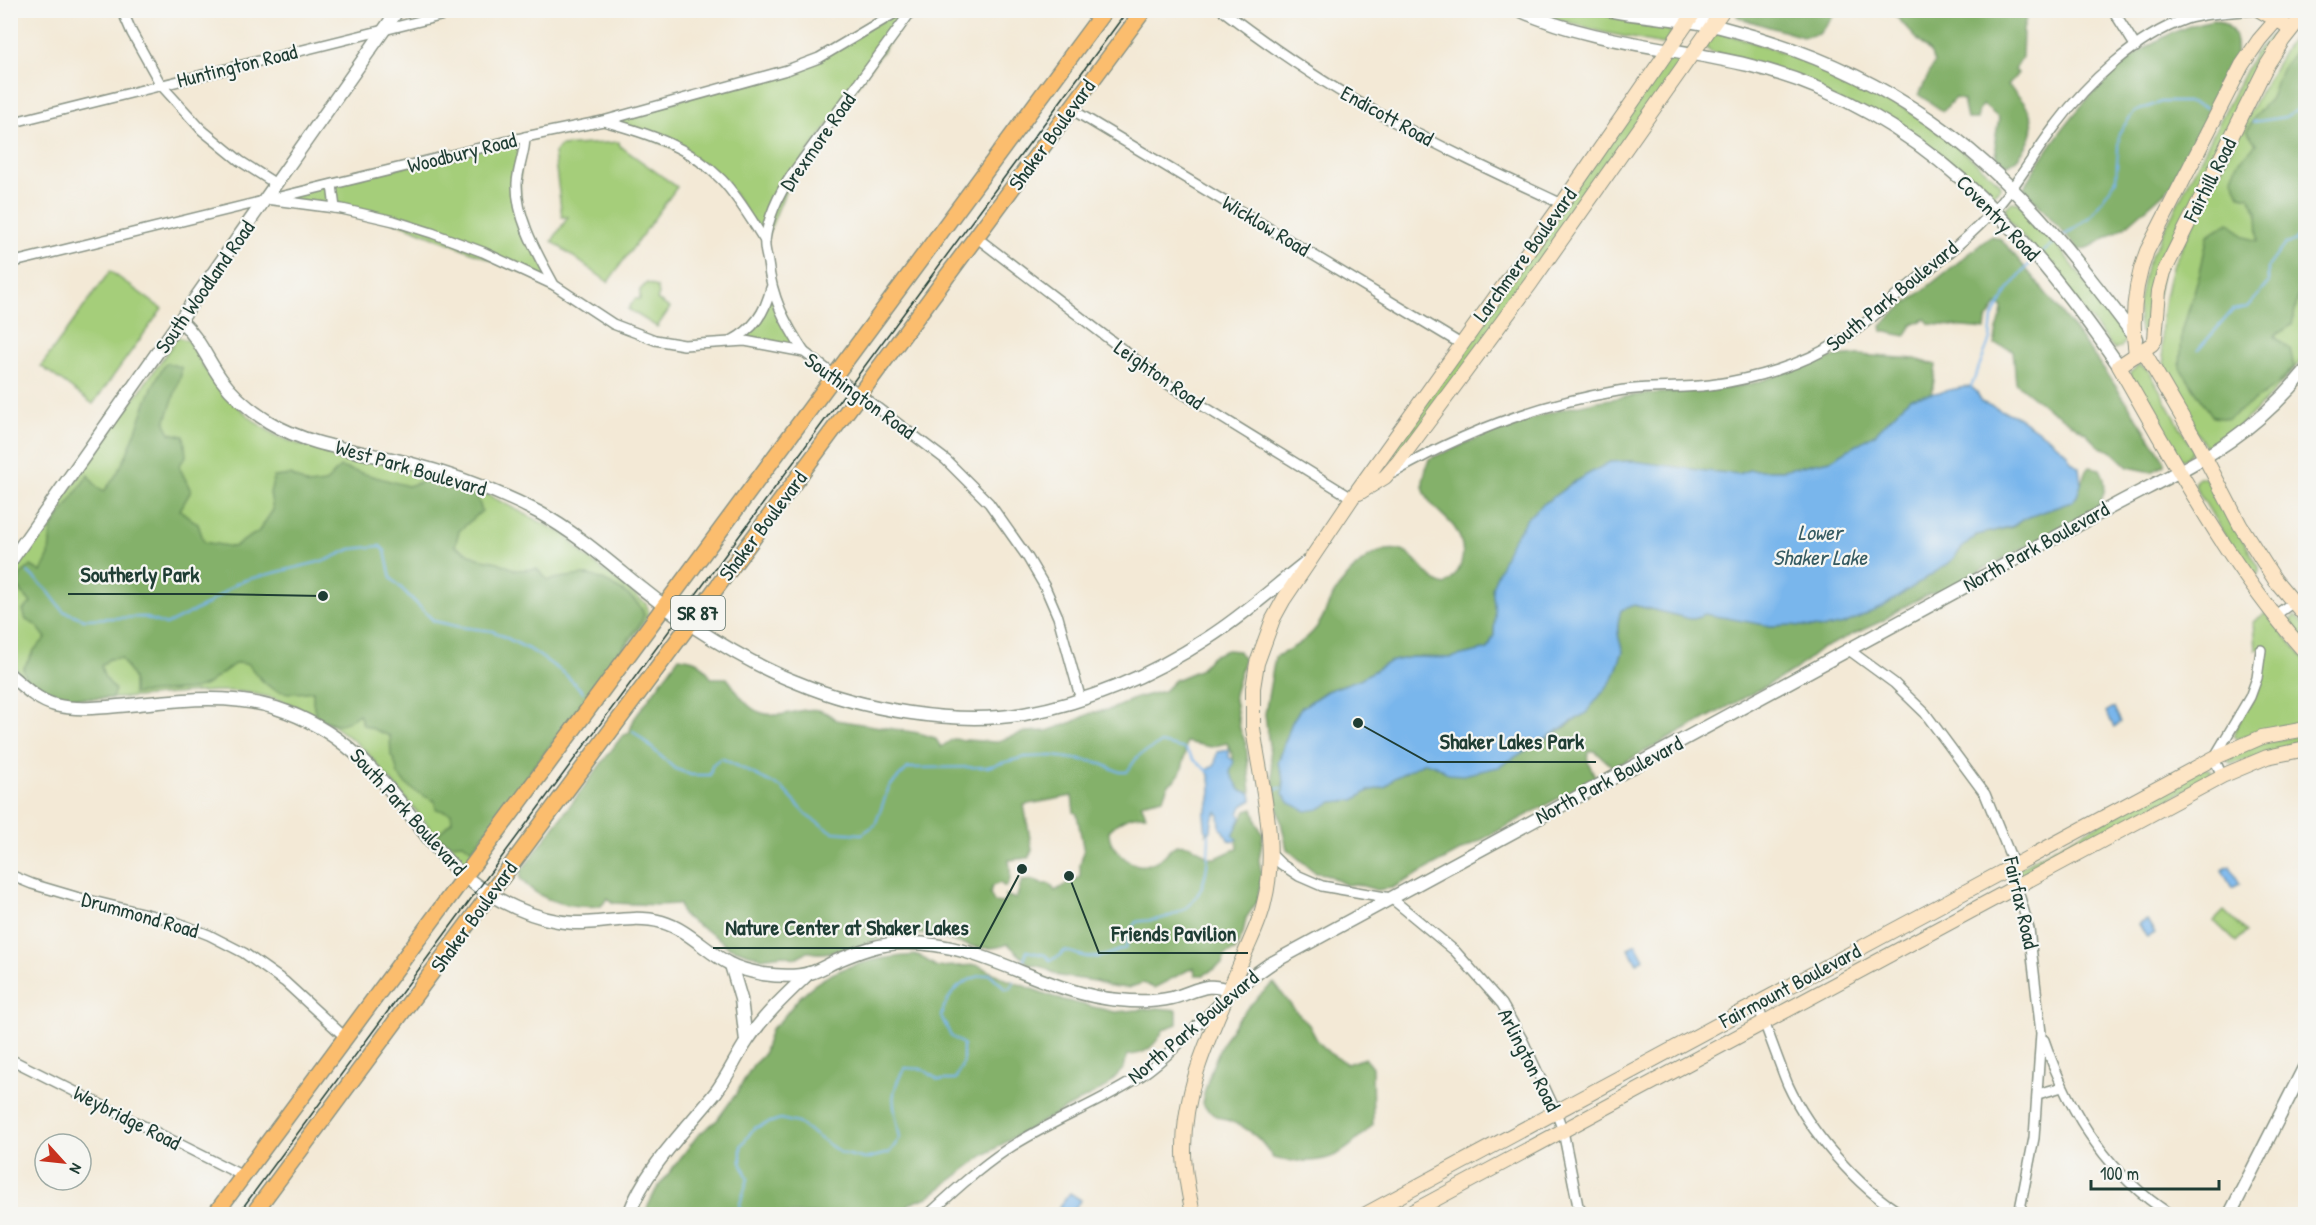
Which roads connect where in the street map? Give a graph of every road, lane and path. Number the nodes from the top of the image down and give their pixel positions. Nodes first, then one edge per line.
1 (122, 10) edge
2 (398, 10) edge
3 (465, 10) edge
4 (900, 10) edge
5 (912, 10) edge
6 (1105, 10) edge
7 (1144, 10) edge
8 (1222, 10) edge
9 (1519, 10) edge
10 (1607, 10) edge
11 (1723, 10) edge
12 (2113, 10) edge
13 (2258, 10) edge
14 (2306, 11) edge
15 (2280, 13) edge
16 (1689, 14) edge
17 (1713, 26) junction
18 (2291, 28) junction
19 (384, 30) junction
20 (2136, 47) junction
21 (1669, 50) junction
22 (1692, 53) junction
23 (161, 85) junction
24 (1071, 108) junction
25 (603, 121) junction
26 (10, 123) edge
27 (525, 137) junction
28 (276, 183) junction
29 (332, 185) junction
30 (2013, 188) junction
31 (266, 200) junction
32 (1562, 204) junction
33 (335, 208) junction
34 (1995, 209) junction
35 (976, 237) junction
36 (765, 242) junction
37 (10, 263) edge
38 (554, 285) junction
39 (771, 288) junction
40 (181, 321) junction
41 (2133, 335) junction
42 (729, 342) junction
43 (1461, 344) junction
44 (804, 352) junction
45 (2140, 353) junction
46 (2119, 366) junction
47 (2306, 370) edge
48 (835, 376) junction
49 (860, 394) junction
50 (1411, 414) junction
51 (1426, 423) junction
52 (2205, 458) junction
53 (2180, 472) junction
54 (1385, 477) junction
55 (1353, 498) junction
56 (13, 559) edge
57 (1309, 561) junction
58 (2306, 593) edge
59 (2293, 602) junction
60 (664, 606) junction
61 (2274, 616) junction
62 (2306, 617) edge
63 (690, 625) junction
64 (1849, 650) junction
65 (2261, 650) dead end
66 (2306, 653) edge
67 (10, 675) edge
68 (1081, 700) junction
69 (2306, 729) edge
70 (2306, 749) edge
71 (2214, 758) junction
72 (2222, 776) junction
73 (1271, 855) junction
74 (2012, 867) junction
75 (10, 875) edge
76 (465, 877) junction
77 (2017, 886) junction
78 (490, 895) junction
79 (1391, 898) junction
80 (731, 964) junction
81 (809, 973) junction
82 (1230, 992) junction
83 (1757, 1004) junction
84 (1765, 1023) junction
85 (2041, 1033) junction
86 (346, 1038) junction
87 (746, 1041) junction
88 (10, 1059) edge
89 (2306, 1064) edge
90 (2062, 1087) junction
91 (2038, 1094) junction
92 (1557, 1112) junction
93 (1563, 1131) junction
94 (243, 1176) junction
95 (1578, 1210) edge
96 (215, 1215) edge
97 (253, 1215) edge
98 (629, 1215) edge
99 (929, 1215) edge
100 (1193, 1215) edge
101 (1366, 1215) edge
102 (1408, 1215) edge
103 (1584, 1215) edge
104 (1902, 1215) edge
105 (2019, 1215) edge
106 (2170, 1215) edge
107 (2230, 1215) edge

1 - 23 street
2 - 19 street, South Woodland Road
3 - 19 street, Huntington Road
4 - 25 street, Woodbury Road
5 - 36 street, Drexmore Road
6 - 48 main road, Shaker Boulevard / SR 87
7 - 24 main road, Shaker Boulevard / SR 87
8 - 32 street, Endicott Road
9 - 21 street, Coventry Road
10 - 16 street, Coventry Road
11 - 17 main road, Larchmere Boulevard
12 - 20 street
13 - 15 main road, South Park Boulevard
13 - 20 street, South Park Boulevard
14 - 18 main road, Fairhill Road
15 - 18 main road, South Park Boulevard
15 - 41 main road, Fairhill Road
16 - 17 street, Coventry Road
16 - 21 main road, Larchmere Boulevard
17 - 22 main road, Larchmere Boulevard
17 - 30 street, Coventry Road
18 - 45 main road, Fairhill Road
19 - 23 street, Huntington Road
19 - 28 street, South Woodland Road
20 - 30 street, South Park Boulevard
21 - 22 street, Coventry Road
21 - 32 main road, Larchmere Boulevard
22 - 34 street, Coventry Road
22 - 51 main road, Larchmere Boulevard
23 - 26 street, Huntington Road
23 - 28 street
24 - 35 main road, Shaker Boulevard / SR 87
24 - 43 street, Wicklow Road
25 - 27 street, Woodbury Road
25 - 36 street
27 - 29 street, Woodbury Road
27 - 38 street
28 - 31 street, South Woodland Road
29 - 31 street, Woodbury Road
29 - 33 street
30 - 34 street, South Park Boulevard
30 - 41 street, Coventry Road
31 - 33 street, Southington Road
31 - 37 street, Woodbury Road
31 - 40 street, South Woodland Road
32 - 43 main road, Larchmere Boulevard
33 - 38 street, Southington Road
34 - 46 street, Coventry Road
34 - 54 street, South Park Boulevard
35 - 49 main road, Shaker Boulevard / SR 87
35 - 55 street, Leighton Road
36 - 39 street, Drexmore Road
38 - 42 street, Southington Road
39 - 42 street, Drexmore Road
39 - 44 street, Drexmore Road
40 - 56 street, South Woodland Road
40 - 60 street, West Park Boulevard
41 - 45 main road, Fairhill Road
42 - 44 street, Southington Road
43 - 50 main road, Larchmere Boulevard
44 - 48 street, Southington Road
45 - 46 main road, Fairhill Road
45 - 52 main road
46 - 53 main road, Coventry Road
47 - 52 street, North Park Boulevard
48 - 49 street, Southington Road
48 - 60 main road, Shaker Boulevard / SR 87
49 - 63 main road, Shaker Boulevard / SR 87
49 - 68 street, Southington Road
50 - 51 main road
50 - 55 main road, Larchmere Boulevard
51 - 54 main road, Larchmere Boulevard
52 - 53 street, North Park Boulevard
52 - 59 main road
53 - 61 main road, Coventry Road
53 - 64 street, North Park Boulevard
54 - 55 main road, South Park Boulevard
55 - 57 main road, Larchmere Boulevard
57 - 68 street, West Park Boulevard
57 - 73 main road, Larchmere Boulevard
58 - 59 street
59 - 61 street
59 - 62 main road
60 - 63 street, West Park Boulevard
60 - 76 main road, Shaker Boulevard / SR 87
61 - 66 main road, Coventry Road
63 - 68 street, West Park Boulevard
63 - 78 main road, Shaker Boulevard / SR 87
64 - 74 street, Fairfax Road
64 - 79 street, North Park Boulevard
65 - 71 street
67 - 76 street, South Park Boulevard
69 - 71 main road, Fairmount Boulevard
70 - 72 main road, Fairmount Boulevard
71 - 72 street
71 - 74 main road, Fairmount Boulevard
72 - 77 main road, Fairmount Boulevard
73 - 79 street, Arlington Road
73 - 82 main road, Larchmere Boulevard
74 - 77 street, Fairfax Road
74 - 83 main road, Fairmount Boulevard
75 - 86 street, Drummond Road
76 - 78 street, South Park Boulevard
76 - 86 main road, Shaker Boulevard / SR 87
77 - 84 main road, Fairmount Boulevard
77 - 85 street, Fairfax Road
78 - 80 street, South Park Boulevard
78 - 97 main road, Shaker Boulevard / SR 87
79 - 82 street, North Park Boulevard
79 - 92 street, Arlington Road
80 - 81 street, South Park Boulevard
80 - 87 street
81 - 82 street, South Park Boulevard
81 - 87 street, South Park Boulevard
82 - 99 street, North Park Boulevard
82 - 100 main road, Larchmere Boulevard
83 - 84 street
83 - 92 main road, Fairmount Boulevard
84 - 93 main road, Fairmount Boulevard
84 - 104 street
85 - 90 street
85 - 91 street, Fairfax Road
86 - 94 main road, Shaker Boulevard / SR 87
87 - 98 street, South Park Boulevard
88 - 94 street, Weybridge Road
89 - 107 street
90 - 91 street
90 - 106 street
91 - 105 street, Fairfax Road
92 - 93 street, Arlington Road
92 - 101 main road, Fairmount Boulevard
93 - 95 street, Arlington Road
93 - 102 main road, Fairmount Boulevard
94 - 96 main road, Shaker Boulevard / SR 87
95 - 103 street, Arlington Road

